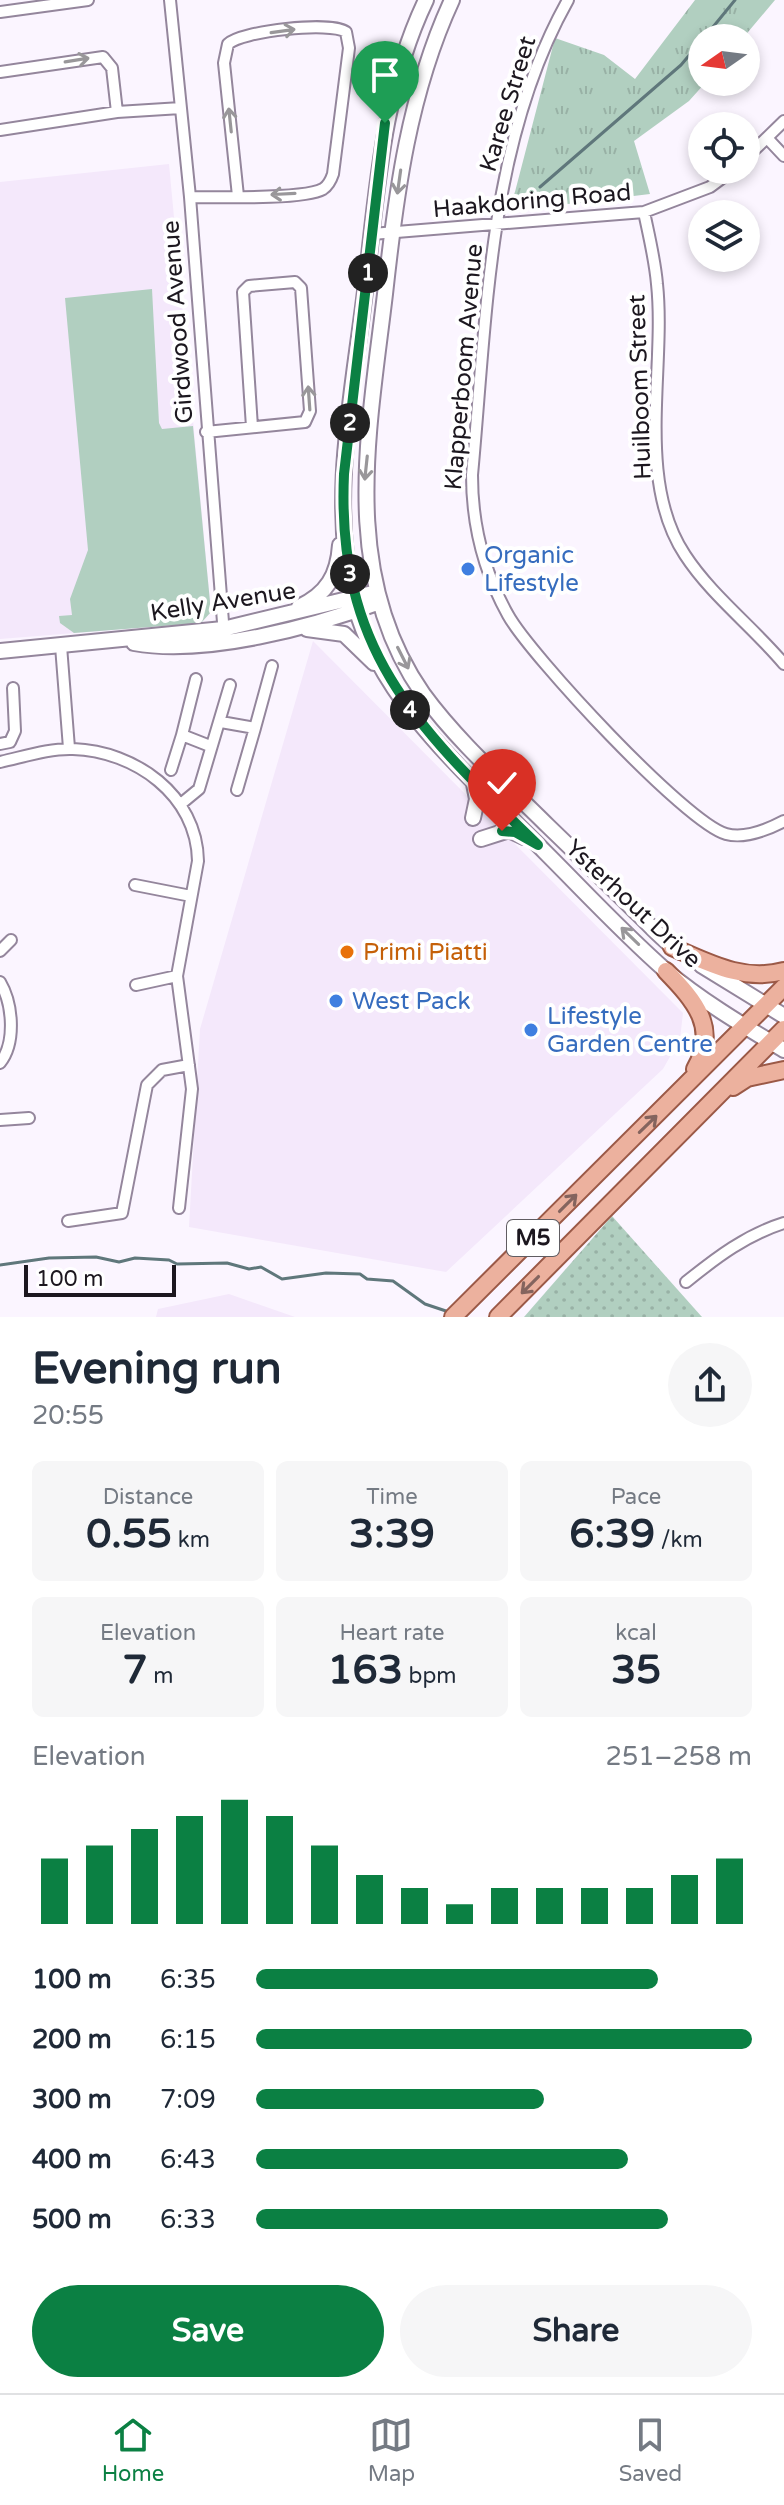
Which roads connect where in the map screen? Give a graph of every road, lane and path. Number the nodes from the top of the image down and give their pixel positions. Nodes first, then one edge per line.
1 (88, 0) edge
2 (170, 0) edge
3 (426, 0) edge
4 (452, 0) edge
5 (568, 0) edge
6 (0, 12) edge
7 (0, 72) edge
8 (181, 108) junction
9 (117, 112) junction
10 (784, 121) edge
11 (0, 130) edge
12 (768, 139) junction
13 (760, 146) edge
14 (784, 156) edge
15 (714, 184) edge
16 (238, 196) junction
17 (190, 197) junction
18 (644, 212) junction
19 (496, 223) junction
20 (392, 232) junction
21 (372, 234) junction
22 (252, 427) junction
23 (206, 432) junction
24 (344, 517) junction
25 (378, 597) junction
26 (355, 605) junction
27 (261, 628) junction
28 (224, 635) junction
29 (61, 646) junction
30 (0, 651) edge
31 (784, 664) edge
32 (272, 666) dead end
33 (196, 679) dead end
34 (230, 685) dead end
35 (13, 688) dead end
36 (396, 691) junction
37 (221, 722) junction
38 (255, 728) junction
39 (182, 735) junction
40 (0, 744) edge
41 (210, 746) junction
42 (69, 748) junction
43 (0, 762) edge
44 (171, 770) dead end
45 (473, 778) junction
46 (237, 790) dead end
47 (182, 803) junction
48 (473, 818) dead end
49 (784, 821) edge
50 (481, 839) dead end
51 (538, 845) junction
52 (135, 885) dead end
53 (191, 896) junction
54 (11, 940) dead end
55 (672, 947) junction
56 (0, 951) edge
57 (666, 971) junction
58 (784, 971) edge
59 (177, 976) junction
60 (0, 982) edge
61 (136, 985) dead end
62 (784, 987) edge
63 (765, 1005) junction
64 (784, 1016) edge
65 (745, 1026) junction
66 (784, 1029) edge
67 (778, 1046) edge
68 (0, 1063) edge
69 (189, 1065) junction
70 (784, 1070) edge
71 (685, 1088) junction
72 (707, 1107) junction
73 (29, 1118) dead end
74 (0, 1120) edge
75 (179, 1208) dead end
76 (68, 1221) dead end
77 (784, 1223) edge
78 (686, 1282) dead end
79 (453, 1317) edge
80 (498, 1317) edge

1 - 6 street
2 - 8 street, Girdwood Avenue
3 - 21 main road, Ysterhout Drive
4 -> 20 main road, Ysterhout Drive
5 - 19 street, Karee Street
7 -> 9 street
8 - 9 street
8 - 17 street, Girdwood Avenue
9 - 11 street
10 - 12 street
12 - 13 street
12 - 14 street
15 - 18 street, Haakdoring Road
16 -> 16 street
16 - 17 street
17 - 23 street, Girdwood Avenue
18 - 19 street, Haakdoring Road
18 - 31 street, Huilboom Street
19 - 20 street, Haakdoring Road
19 - 49 street, Klapperboom Avenue
20 - 21 street, Haakdoring Road
20 -> 25 main road, Ysterhout Drive
21 - 24 main road, Ysterhout Drive
22 -> 22 street
22 - 23 street
23 - 28 street, Girdwood Avenue
24 - 26 main road, Ysterhout Drive
24 - 27 main road
25 - 26 main road, Kelly Avenue
25 -> 55 main road, Ysterhout Drive
26 - 27 main road, Kelly Avenue
26 - 36 main road, Ysterhout Drive
27 - 28 main road, Kelly Avenue
27 - 36 main road
28 - 29 main road, Kelly Avenue
29 - 30 main road, Kelly Avenue
29 - 42 street
32 - 38 street
33 - 39 street
34 - 37 street
35 - 40 street
36 - 45 main road, Ysterhout Drive
37 - 38 street
37 - 41 street
38 - 46 street
39 - 41 street
39 - 44 street
41 - 47 street
42 - 43 street
42 - 47 street
45 - 48 main road
45 - 51 main road, Ysterhout Drive
47 - 53 street
50 - 51 main road
57 -> 51 main road, Ysterhout Drive
52 - 53 street
53 - 59 street
54 - 56 street
55 - 58 main road
55 - 63 main road, Ysterhout Drive
57 - 65 main road, Ysterhout Drive
57 - 71 main road
59 - 61 street
59 - 69 street
60 - 68 street
62 - 63 main road, M5
63 - 64 main road, Ysterhout Drive
63 - 65 main road, M5
65 - 67 main road, Ysterhout Drive
65 - 71 main road, M5
66 - 67 main road, M5
67 - 72 main road, M5
69 - 75 street
69 - 76 street
70 - 72 main road
79 -> 71 main road, M5
72 -> 80 main road, M5
73 - 74 street
77 - 78 street

